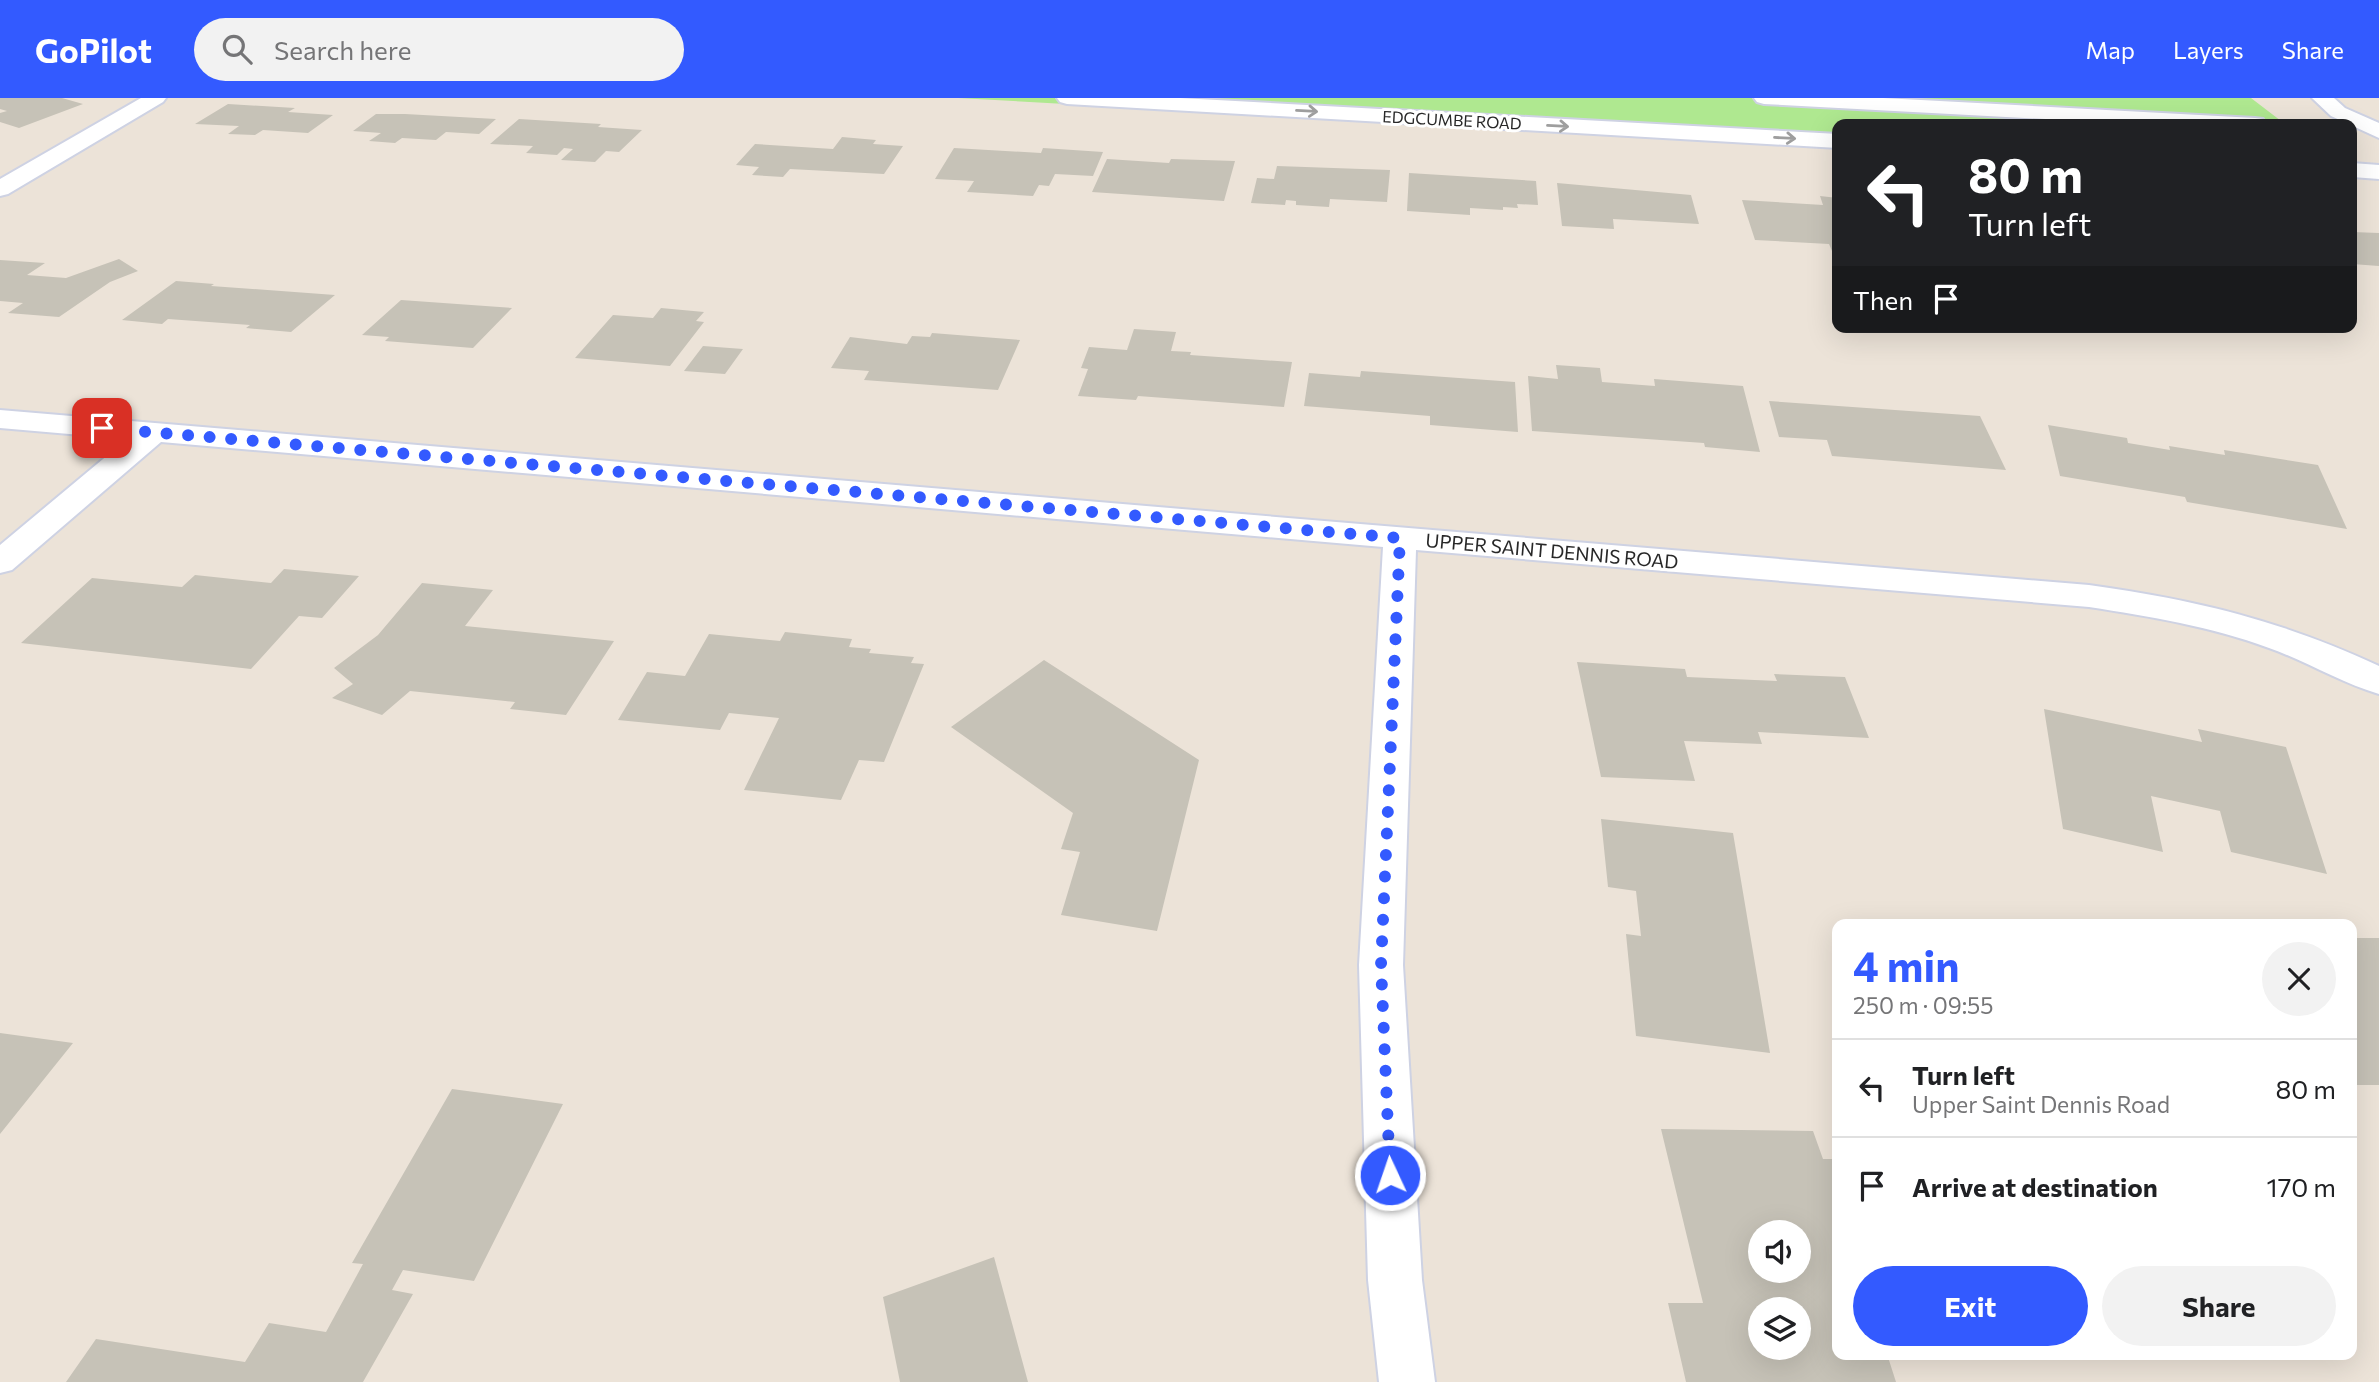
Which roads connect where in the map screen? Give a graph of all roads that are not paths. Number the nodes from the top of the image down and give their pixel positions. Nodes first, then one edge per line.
1 (156, 98) edge
2 (1067, 98) edge
3 (1764, 98) edge
4 (2322, 98) edge
5 (2358, 98) edge
6 (2161, 119) edge
7 (2353, 119) edge
8 (2357, 121) edge
9 (2357, 130) edge
10 (2379, 131) edge
11 (1832, 141) edge
12 (2357, 170) edge
13 (2379, 172) edge
14 (0, 189) edge
15 (0, 419) edge
16 (154, 432) junction
17 (1400, 538) junction
18 (0, 562) edge
19 (2379, 681) edge
20 (1407, 1382) edge

1 - 14 street
2 -> 11 street, EDGCUMBE ROAD
3 - 6 street
4 - 7 street
5 - 10 street
8 - 10 street
9 - 10 street
12 - 13 street
15 - 16 street, UPPER SAINT DENNIS ROAD
16 - 17 street, UPPER SAINT DENNIS ROAD
16 - 18 street
17 - 19 street, UPPER SAINT DENNIS ROAD
17 - 20 street

